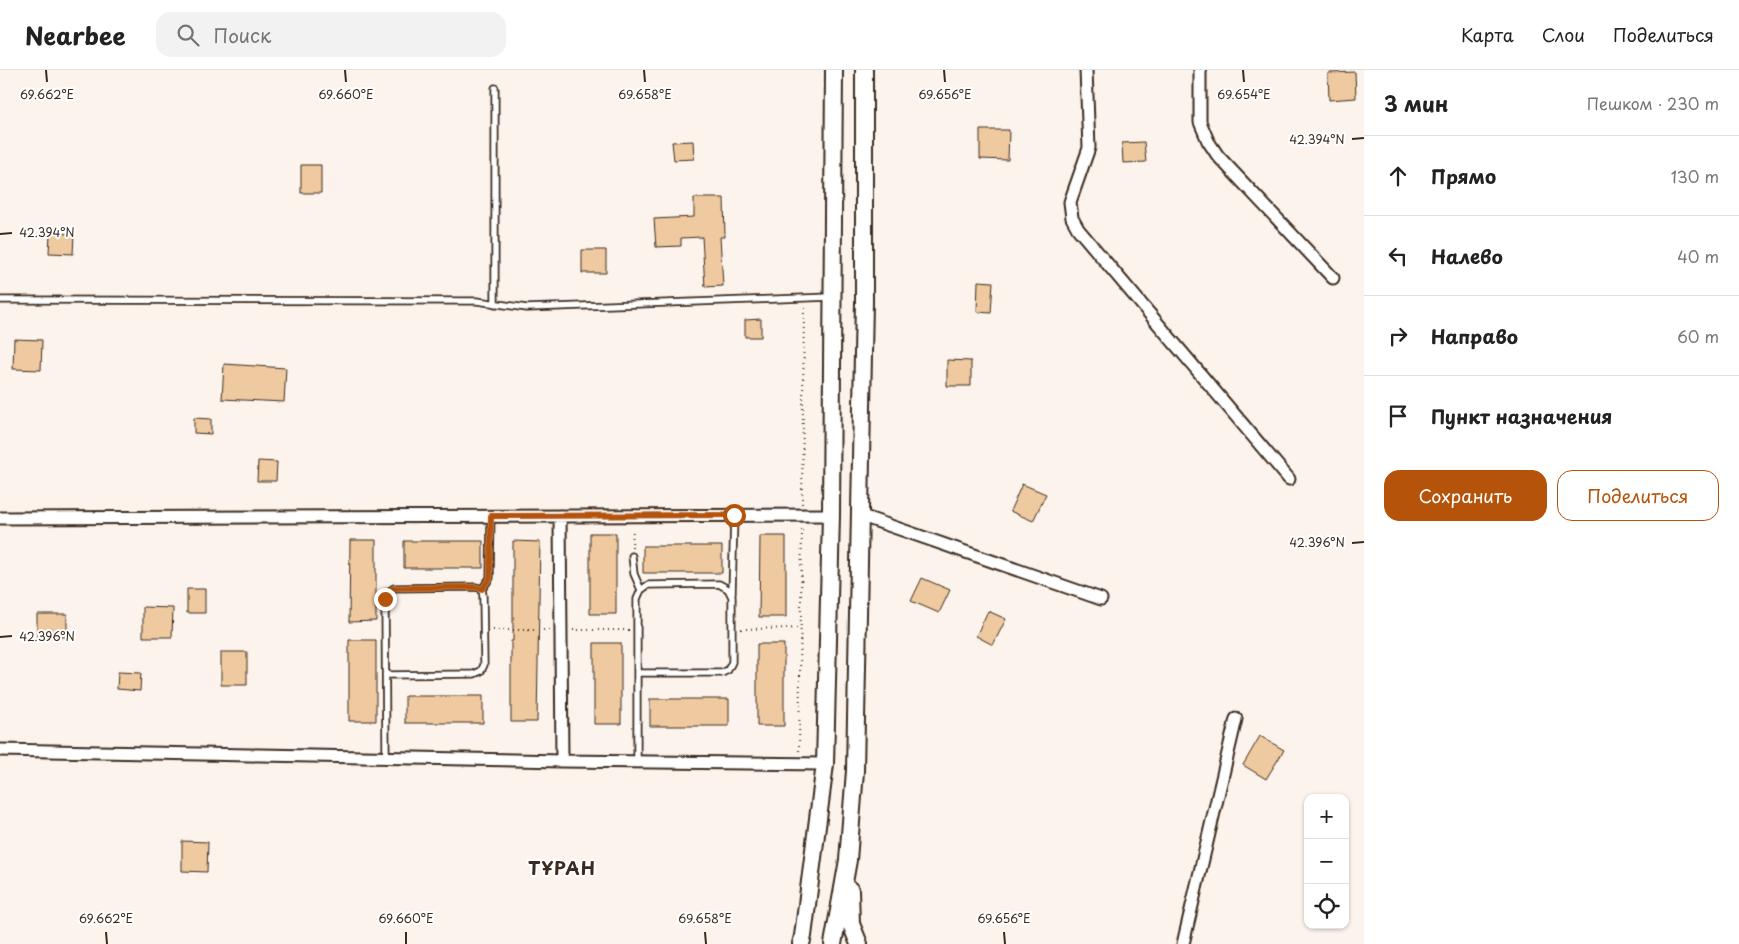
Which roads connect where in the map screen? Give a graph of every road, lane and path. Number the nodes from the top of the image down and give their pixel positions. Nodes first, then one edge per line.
1 (834, 70) edge
2 (864, 70) edge
3 (1086, 70) edge
4 (1200, 70) edge
5 (495, 88) dead end
6 (1333, 278) dead end
7 (832, 297) junction
8 (804, 298) junction
9 (0, 300) edge
10 (495, 304) junction
11 (1289, 479) dead end
12 (734, 515) junction
13 (802, 515) junction
14 (831, 515) junction
15 (860, 515) junction
16 (491, 516) junction
17 (560, 516) junction
18 (633, 516) junction
19 (0, 518) edge
20 (632, 556) joint
21 (482, 589) junction
22 (641, 590) junction
23 (732, 596) junction
24 (1101, 599) dead end
25 (801, 628) junction
26 (732, 629) junction
27 (637, 673) junction
28 (386, 675) junction
29 (1236, 718) dead end
30 (0, 750) edge
31 (386, 758) junction
32 (562, 761) junction
33 (637, 763) junction
34 (799, 764) junction
35 (825, 764) junction
36 (848, 860) junction
37 (800, 944) edge
38 (833, 944) edge
39 (859, 944) edge
40 (1183, 944) edge

1 - 7 street
2 - 15 street
3 - 11 street
4 - 6 street
5 - 10 lane
7 - 8 lane
7 - 14 street
8 - 10 lane
8 - 13 path
9 - 10 lane
12 - 13 street
12 - 18 street
12 - 23 lane
13 - 14 street
13 - 25 path
14 - 35 street
15 - 24 street
15 - 36 street
16 - 17 street
16 - 19 street
16 - 21 lane
17 - 18 street
17 - 32 street
18 - 20 path
20 - 22 lane
21 - 28 lane
21 - 28 lane
22 - 23 lane
22 - 27 lane
23 - 26 lane
25 - 26 path
25 - 34 path
26 - 27 lane
27 - 33 lane
28 - 31 lane
29 - 40 street
30 - 31 street
31 - 32 street
32 - 33 street
33 - 34 street
34 - 35 street
35 - 37 street
36 - 38 street
36 - 39 street

